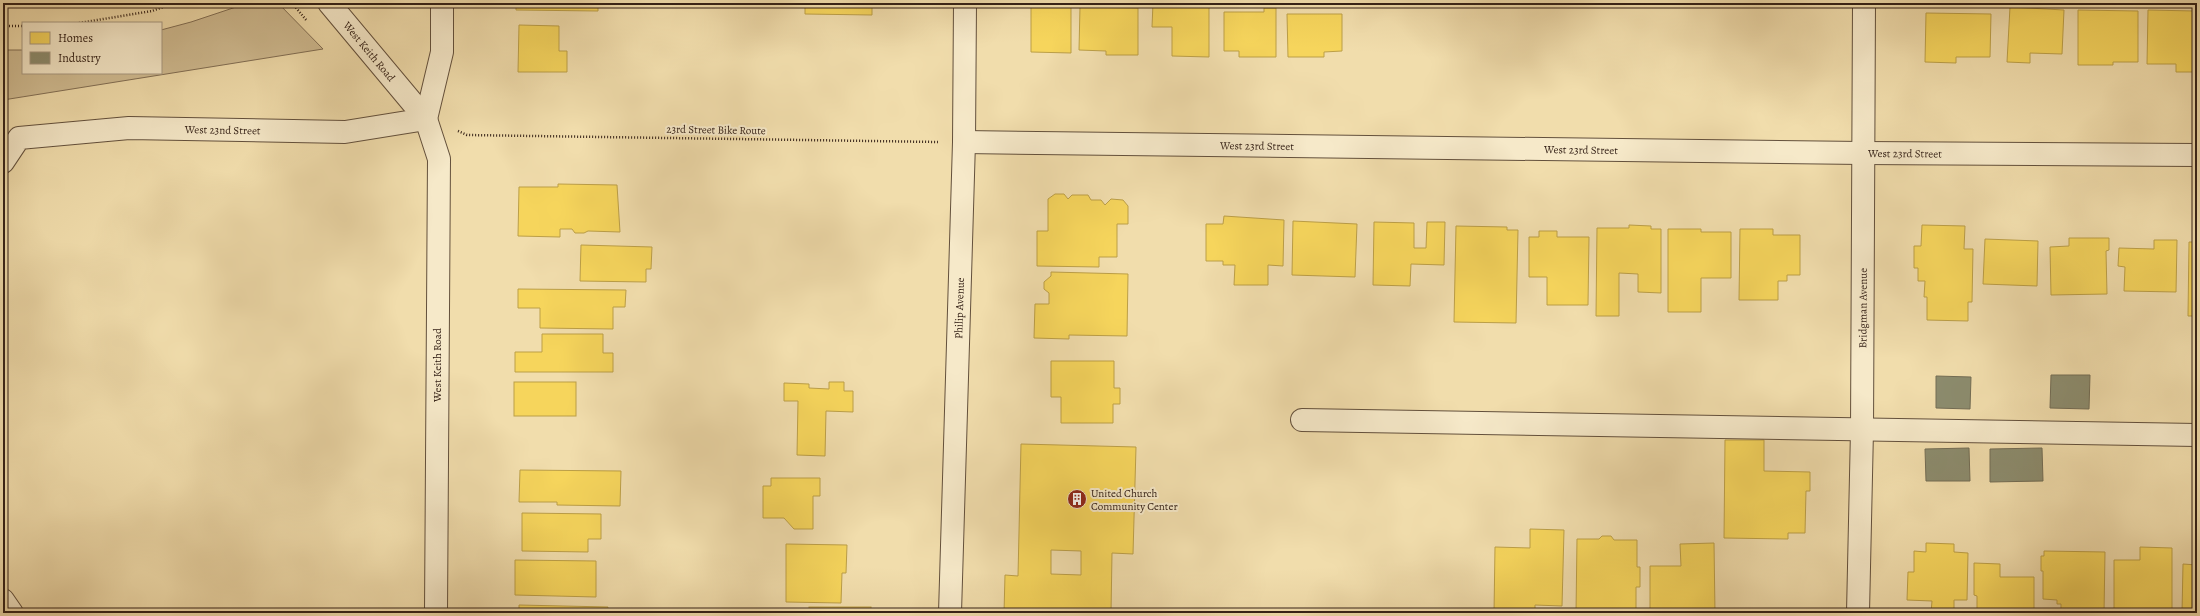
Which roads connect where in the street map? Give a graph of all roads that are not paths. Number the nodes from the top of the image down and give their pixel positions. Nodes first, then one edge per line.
1 (329, 3) edge
2 (442, 3) edge
3 (965, 3) edge
4 (1864, 3) edge
5 (426, 119) junction
6 (964, 142) junction
7 (1862, 153) junction
8 (2197, 155) edge
9 (3, 162) edge
10 (1302, 420) dead end
11 (1862, 430) junction
12 (2197, 435) edge
13 (3, 600) edge
14 (12, 613) edge
15 (436, 613) edge
16 (950, 613) edge
17 (1858, 613) edge

1 - 5 street, West Keith Road
2 - 5 street
3 - 6 street, Philip Avenue
4 - 7 street, Bridgman Avenue
5 - 9 street, West 23nd Street
5 - 15 street, West Keith Road
6 - 7 street, West 23rd Street
6 - 16 street, Philip Avenue
7 - 8 street, West 23rd Street
7 - 11 street, Bridgman Avenue
10 - 11 street
11 - 12 street
11 - 17 street, Bridgman Avenue
13 - 14 street

